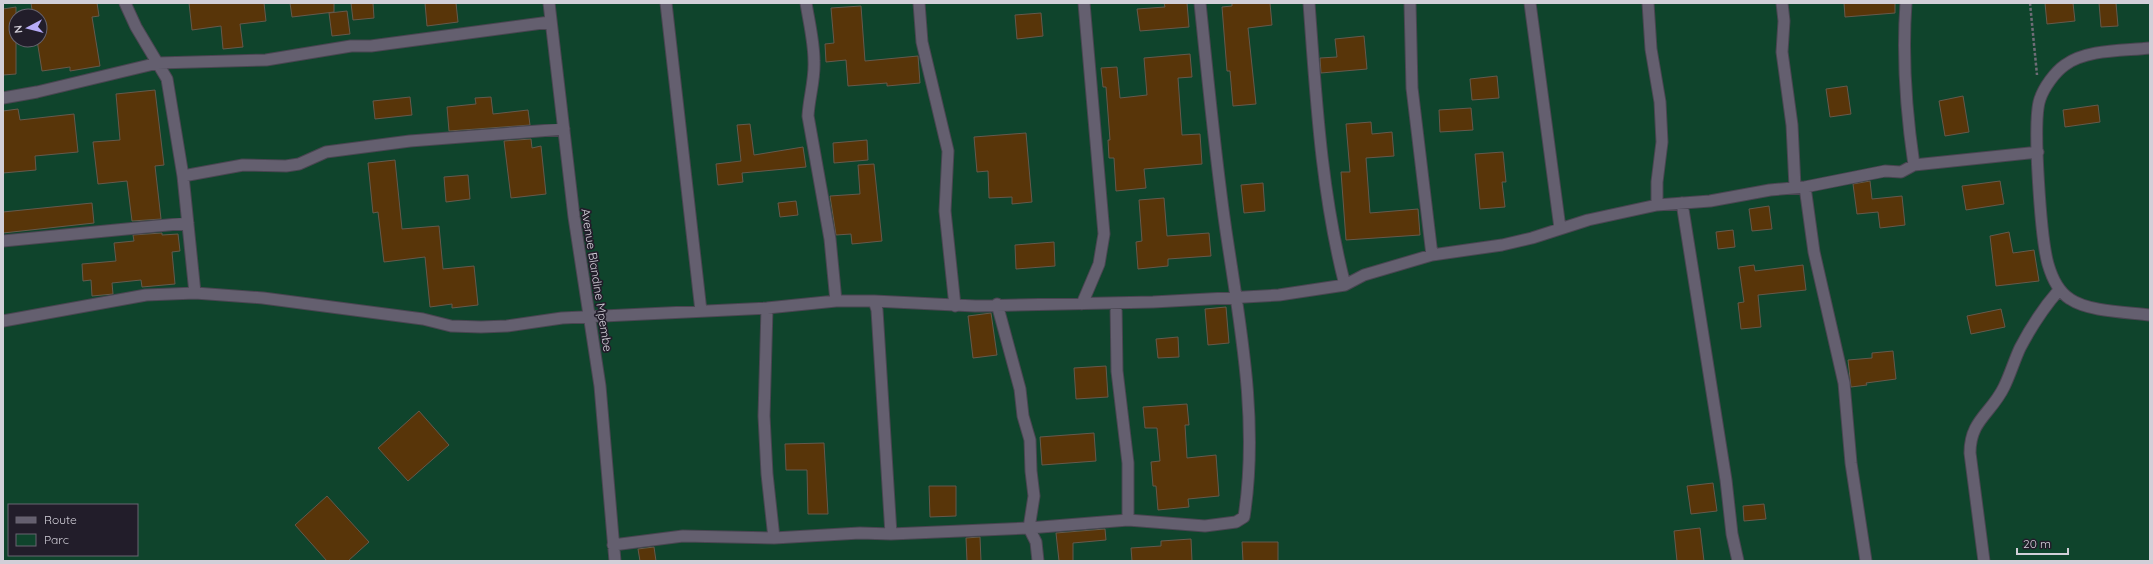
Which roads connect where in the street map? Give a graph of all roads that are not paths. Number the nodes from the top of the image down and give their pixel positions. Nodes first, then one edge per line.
1 (124, 3) edge
2 (549, 3) edge
3 (666, 3) edge
4 (806, 3) edge
5 (919, 3) edge
6 (1084, 3) edge
7 (1200, 3) edge
8 (1309, 3) edge
9 (1410, 3) edge
10 (1530, 3) edge
11 (1648, 3) edge
12 (1782, 3) edge
13 (1906, 3) edge
14 (550, 22) junction
15 (2150, 48) edge
16 (158, 63) junction
17 (3, 98) edge
18 (564, 129) junction
19 (2038, 152) junction
20 (1914, 165) junction
21 (183, 176) junction
22 (1800, 187) junction
23 (1682, 203) junction
24 (1657, 205) junction
25 (188, 223) junction
26 (1560, 228) junction
27 (3, 241) edge
28 (1432, 255) junction
29 (1344, 284) junction
30 (2059, 290) junction
31 (196, 293) junction
32 (1237, 297) junction
33 (836, 301) junction
34 (874, 301) junction
35 (1116, 303) junction
36 (997, 304) junction
37 (1082, 304) junction
38 (955, 306) junction
39 (767, 308) junction
40 (701, 311) junction
41 (2150, 315) edge
42 (589, 316) junction
43 (3, 321) edge
44 (1128, 520) junction
45 (1029, 528) junction
46 (891, 534) junction
47 (774, 538) junction
48 (613, 545) junction
49 (615, 561) edge
50 (1038, 561) edge
51 (1738, 561) edge
52 (1866, 561) edge
53 (1984, 561) edge

1 - 16 street
2 - 14 street, Avenue Blandine Mpembe
3 - 40 street
4 - 33 street
5 - 38 street
6 - 37 street
7 - 32 street
8 - 29 street
9 - 28 street
10 - 26 street
11 - 24 street
12 - 22 street
13 - 20 street
14 - 16 street
14 - 18 street, Avenue Blandine Mpembe
15 - 19 street
16 - 17 street
16 - 21 street
18 - 21 street
18 - 42 street, Avenue Blandine Mpembe
19 - 20 street
19 - 30 street
20 - 22 street
21 - 25 street
22 - 23 street
22 - 52 street
23 - 24 street
23 - 51 street
24 - 26 street
25 - 27 street
25 - 31 street
26 - 28 street
28 - 29 street
29 - 32 street
30 - 41 street
30 - 53 street
31 - 42 street
31 - 43 street
32 - 35 street
32 - 44 street
33 - 34 street
33 - 39 street
34 - 38 street
34 - 46 street
35 - 37 street
35 - 44 street
36 - 37 street
36 - 38 street
36 - 45 street
39 - 40 street
39 - 47 street
40 - 42 street
42 - 48 street, Avenue Blandine Mpembe
44 - 45 street
45 - 46 street
45 - 50 street
46 - 47 street
47 - 48 street
48 - 49 street, Avenue Blandine Mpembe

